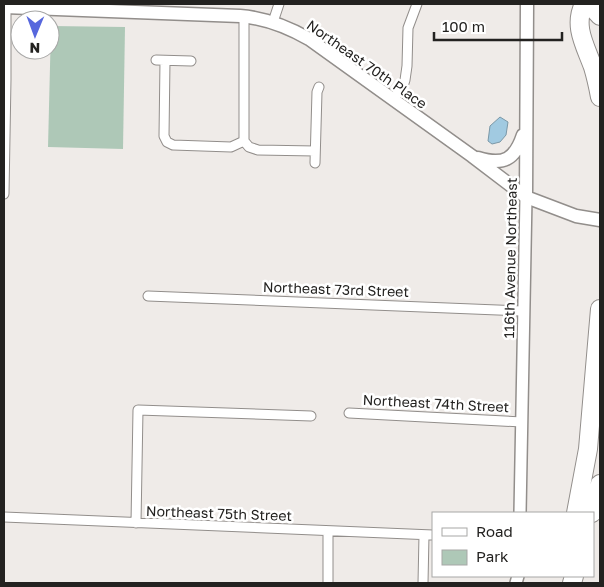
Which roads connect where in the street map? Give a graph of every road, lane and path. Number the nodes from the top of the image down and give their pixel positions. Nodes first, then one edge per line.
1 (279, 4) edge
2 (417, 4) edge
3 (527, 4) edge
4 (584, 4) edge
5 (589, 4) edge
6 (5, 6) edge
7 (139, 8) edge
8 (244, 16) junction
9 (600, 16) edge
10 (273, 22) junction
11 (191, 61) dead end
12 (319, 87) dead end
13 (600, 97) edge
14 (393, 100) junction
15 (526, 128) junction
16 (244, 141) junction
17 (316, 151) junction
18 (472, 156) junction
19 (315, 163) dead end
20 (4, 194) edge
21 (526, 197) junction
22 (600, 220) edge
23 (148, 296) dead end
24 (600, 309) edge
25 (523, 311) junction
26 (349, 412) dead end
27 (311, 416) dead end
28 (522, 422) junction
29 (600, 484) edge
30 (520, 512) edge
31 (576, 512) edge
32 (592, 512) edge
33 (4, 517) edge
34 (136, 524) junction
35 (328, 531) junction
36 (428, 535) edge
37 (328, 583) edge
38 (423, 583) edge

1 - 10 street
2 - 14 street
3 - 15 main road, 116th Avenue Northeast
4 - 13 highway
5 - 9 highway
6 - 7 main road, Northeast 70th Place
6 - 20 street
7 - 8 main road, Northeast 70th Place
8 - 10 main road, Northeast 70th Place
8 - 16 street
10 - 14 main road, Northeast 70th Place
11 - 16 street
12 - 17 street
14 - 18 main road, Northeast 70th Place
15 - 18 main road
15 - 21 main road, 116th Avenue Northeast
16 - 17 street
17 - 19 street
18 - 21 main road, Northeast 70th Place
21 - 22 main road, Northeast 70th Place
21 - 25 street, 116th Avenue Northeast
23 - 25 street, Northeast 73rd Street
24 - 31 highway
25 - 28 street, 116th Avenue Northeast
26 - 28 street, Northeast 74th Street
27 - 34 street
28 - 30 street, 116th Avenue Northeast
29 - 32 highway
33 - 34 street, Northeast 75th Street
34 - 35 street, Northeast 75th Street
35 - 36 street, Northeast 75th Street
35 - 37 street
36 - 38 street

